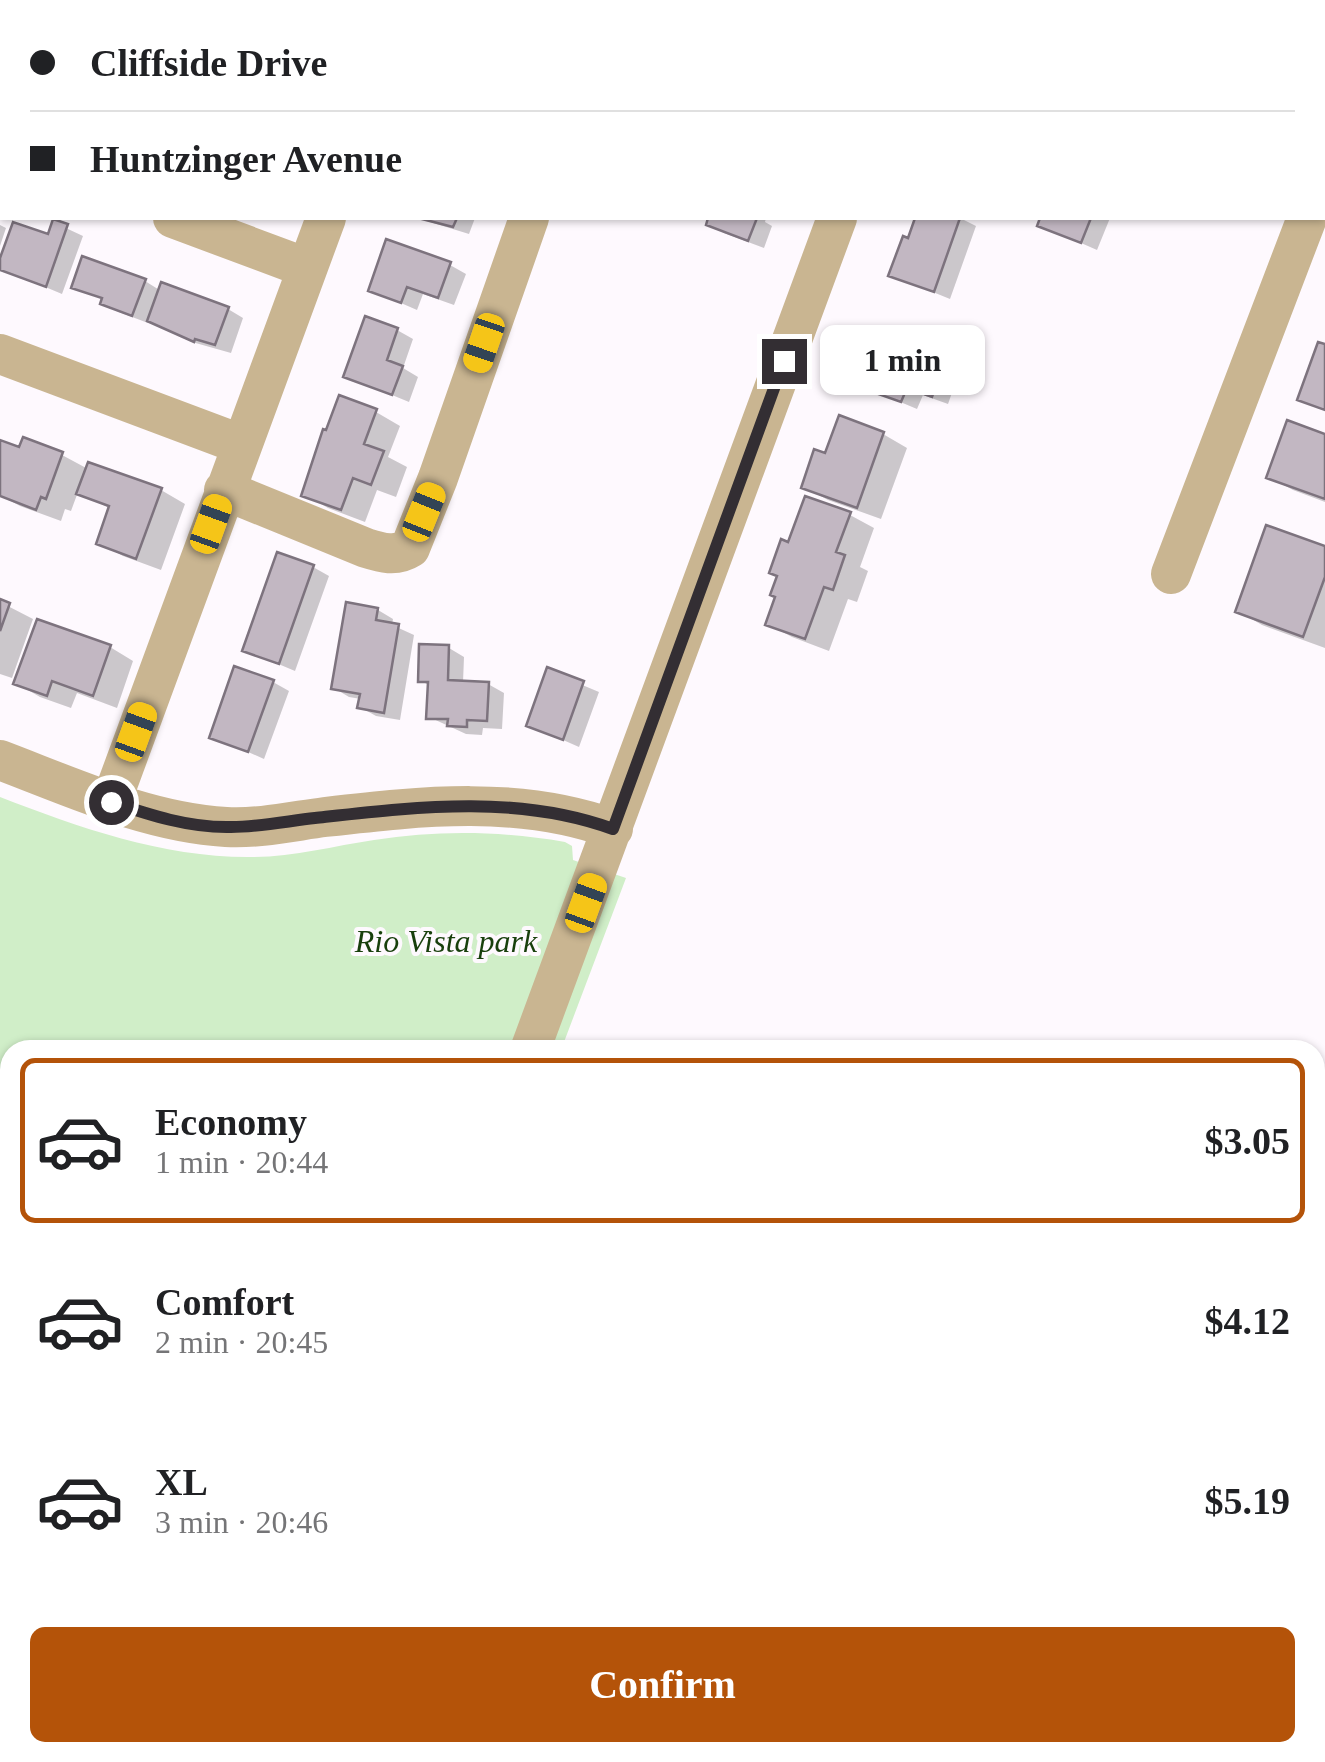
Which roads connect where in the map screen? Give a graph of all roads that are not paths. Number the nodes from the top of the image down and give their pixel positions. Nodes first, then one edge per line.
1 (178, 220) edge
2 (325, 220) edge
3 (529, 220) edge
4 (835, 220) edge
5 (1306, 220) edge
6 (307, 268) junction
7 (0, 354) edge
8 (240, 444) junction
9 (224, 490) junction
10 (1172, 574) dead end
11 (0, 760) edge
12 (111, 802) junction
13 (613, 829) junction
14 (534, 1040) edge

1 - 6 street
2 - 6 street
3 - 9 street
4 - 13 street
5 - 10 street
6 - 8 street
7 - 8 street
8 - 9 street
9 - 12 street
11 - 12 street
12 - 13 street
13 - 14 street

